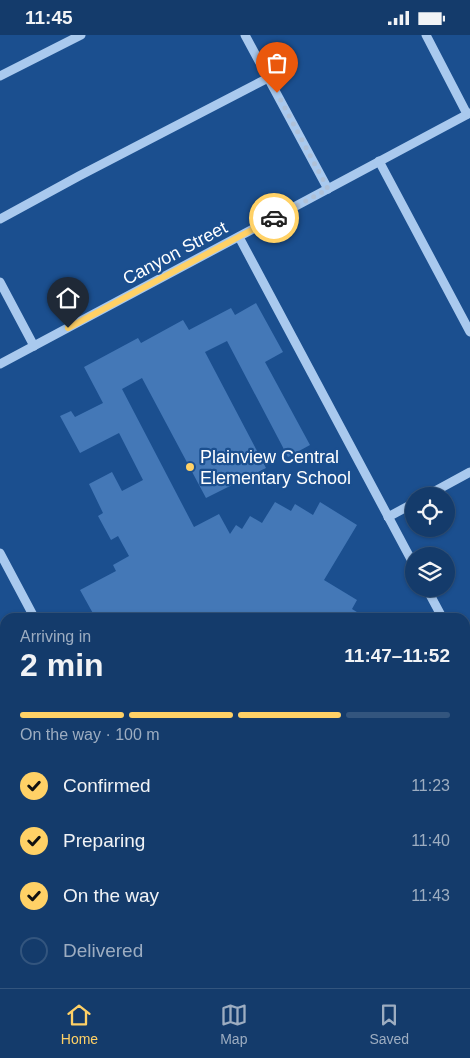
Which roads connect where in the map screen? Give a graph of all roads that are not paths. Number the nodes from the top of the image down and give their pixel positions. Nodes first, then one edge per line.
1 (81, 35) edge
2 (245, 35) edge
3 (426, 35) edge
4 (0, 76) edge
5 (268, 78) junction
6 (468, 114) edge
7 (378, 161) junction
8 (328, 189) junction
9 (0, 219) edge
10 (239, 237) junction
11 (0, 283) edge
12 (470, 332) edge
13 (34, 346) junction
14 (0, 364) edge
15 (470, 472) edge
16 (442, 487) edge
17 (405, 508) edge
18 (388, 517) junction
19 (405, 548) edge
20 (0, 553) edge
21 (431, 597) edge
22 (32, 613) edge
23 (440, 613) edge

1 - 4 street
2 - 5 street
3 - 6 street
5 - 8 street
5 - 9 street
6 - 7 street, Canyon Street
7 - 8 street, Canyon Street
7 - 12 street
8 - 10 street, Canyon Street
10 - 13 street, Canyon Street
10 - 18 street
11 - 13 street
13 - 14 street, Canyon Street
15 - 16 street
17 - 18 street
18 - 19 street
20 - 22 street
21 - 23 street

